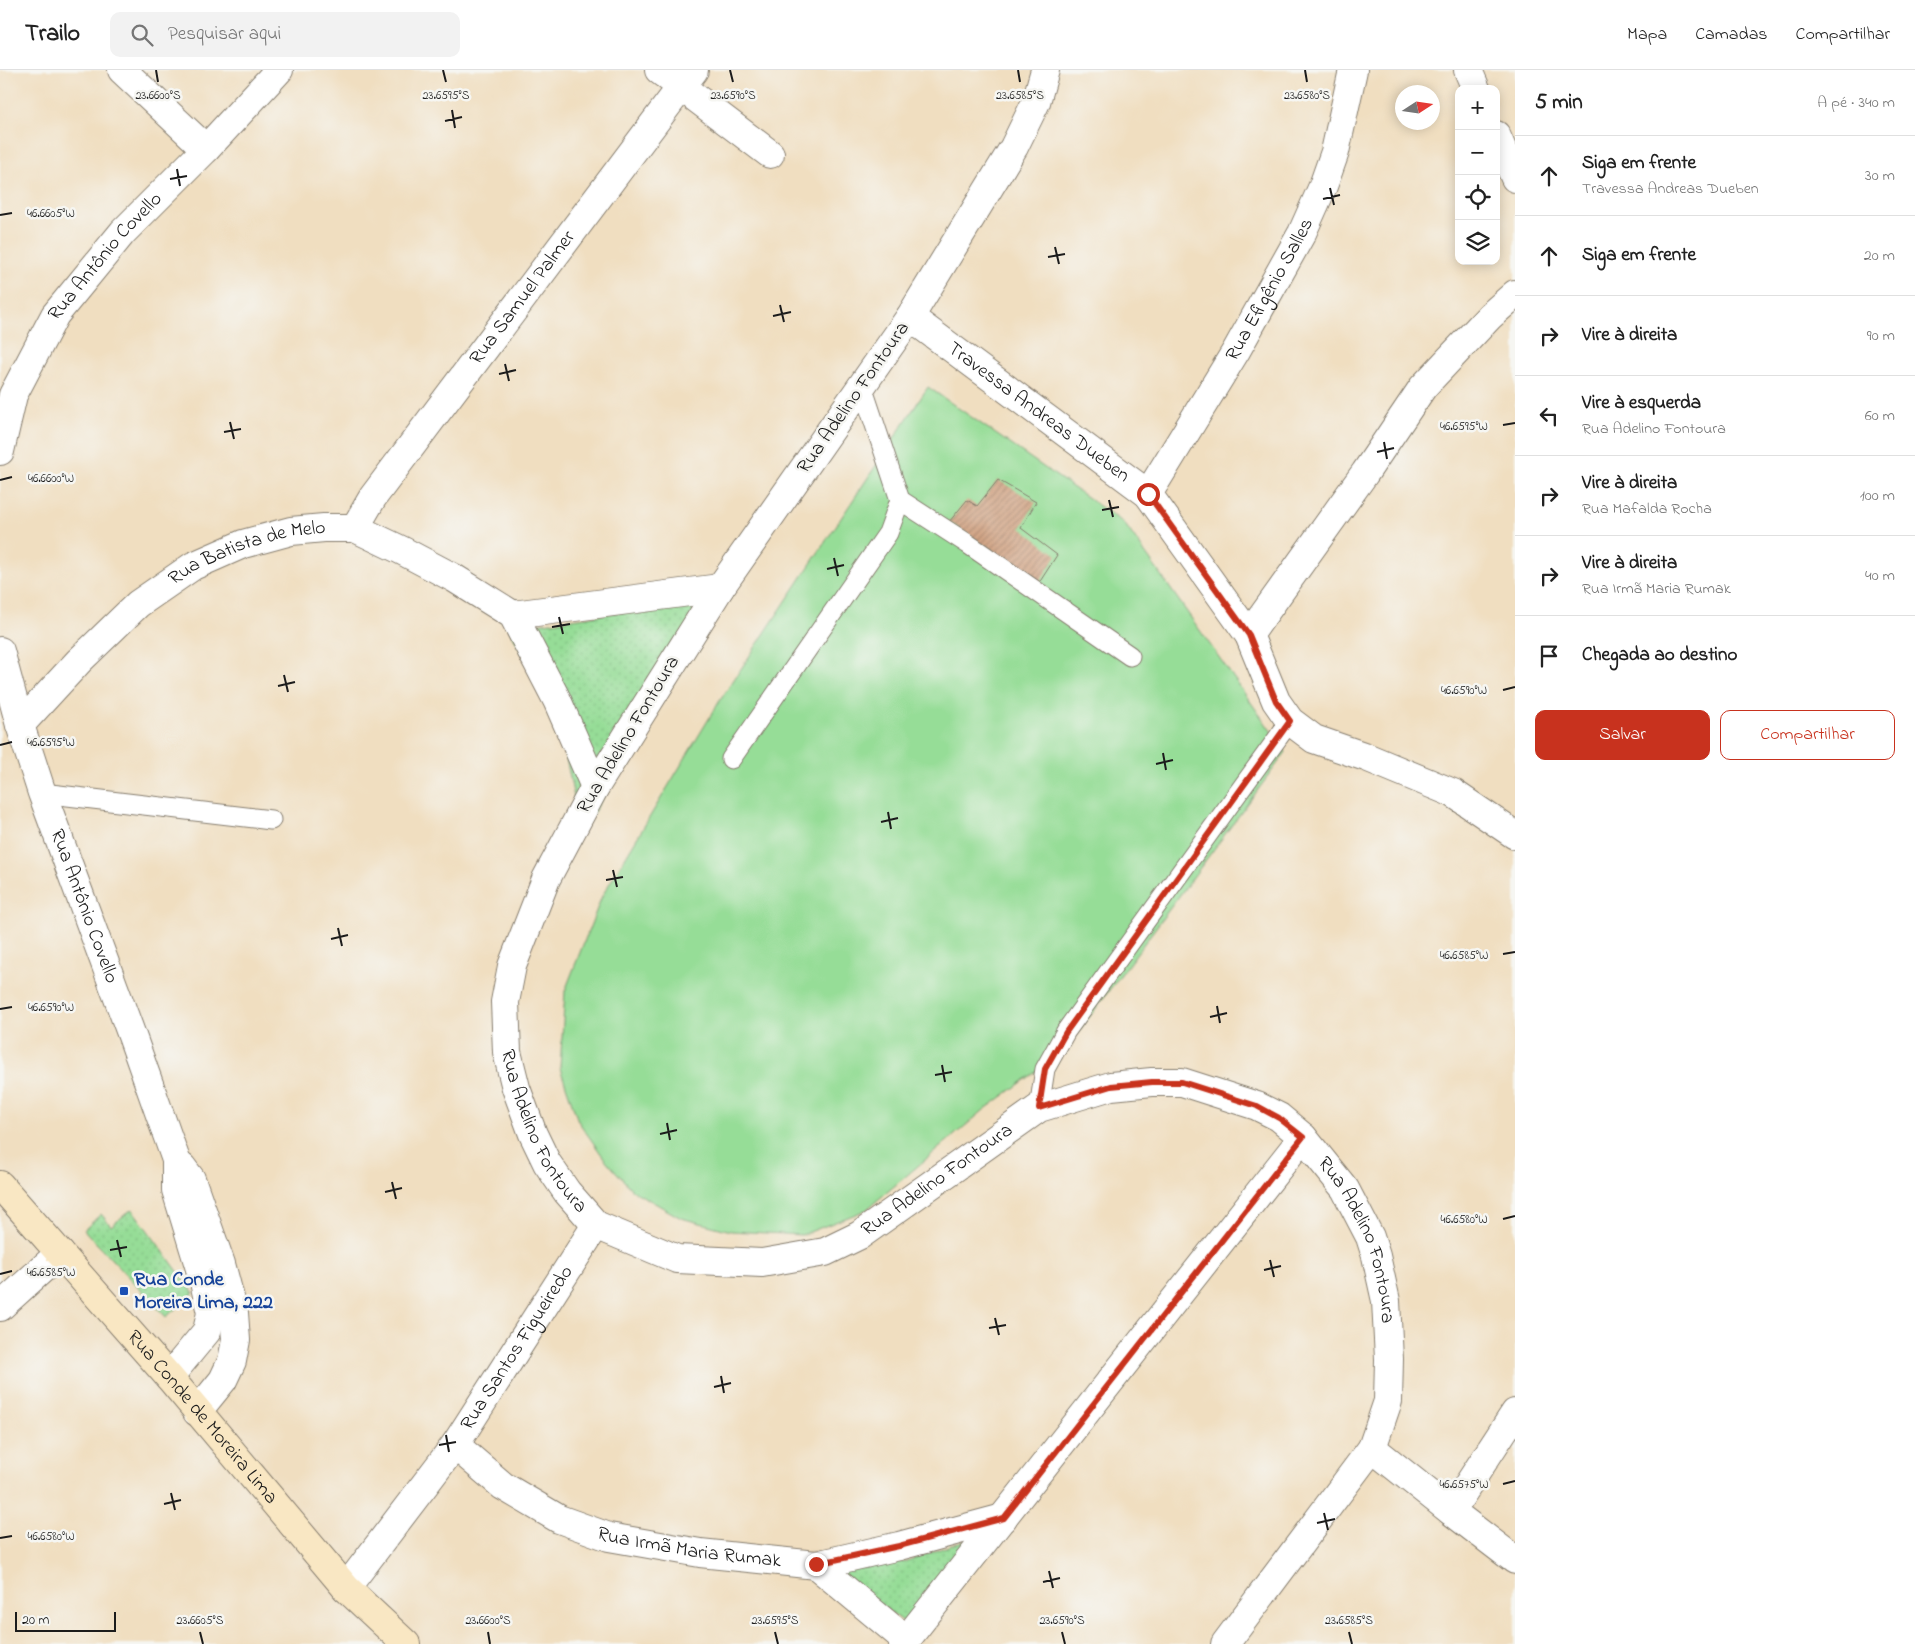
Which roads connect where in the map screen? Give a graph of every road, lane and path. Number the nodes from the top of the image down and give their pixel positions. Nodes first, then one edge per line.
1 (122, 70) edge
2 (279, 70) edge
3 (659, 70) edge
4 (1046, 70) edge
5 (1353, 70) edge
6 (1468, 70) edge
7 (687, 78) edge
8 (1474, 85) edge
9 (1500, 144) edge
10 (206, 149) junction
11 (770, 154) dead end
12 (1515, 178) edge
13 (1515, 294) edge
14 (910, 317) junction
15 (862, 386) junction
16 (0, 451) edge
17 (1148, 494) junction
18 (900, 500) junction
19 (355, 528) junction
20 (720, 588) junction
21 (513, 615) junction
22 (1249, 635) junction
23 (0, 650) edge
24 (1130, 656) dead end
25 (1290, 721) junction
26 (20, 725) junction
27 (731, 759) dead end
28 (595, 787) junction
29 (42, 793) junction
30 (271, 820) dead end
31 (1515, 835) edge
32 (1039, 1108) junction
33 (1303, 1137) junction
34 (176, 1160) junction
35 (0, 1185) edge
36 (596, 1225) junction
37 (60, 1253) junction
38 (0, 1307) edge
39 (169, 1377) junction
40 (197, 1412) junction
41 (1515, 1413) edge
42 (455, 1445) junction
43 (1372, 1448) junction
44 (1451, 1511) junction
45 (1004, 1518) junction
46 (1515, 1560) edge
47 (816, 1564) junction
48 (346, 1588) junction
49 (904, 1642) edge
50 (406, 1644) edge
51 (1225, 1644) edge

1 - 10 street
2 - 10 street, Rua Antônio Covello
3 - 7 street
4 - 14 street, Rua Adelino Fontoura
5 - 17 street, Rua Efigênio Salles
6 - 8 street
7 - 11 street
7 - 19 street, Rua Samuel Palmer
9 - 12 street
10 - 16 street, Rua Antônio Covello
13 - 22 street
14 - 15 street, Rua Adelino Fontoura
14 - 17 street, Travessa Andreas Dueben
15 - 18 lane
15 - 20 street, Rua Adelino Fontoura
17 - 22 street, Travessa Andreas Dueben
18 - 24 lane
18 - 27 lane
19 - 21 street, Rua Batista de Melo
19 - 26 street, Rua Batista de Melo
20 - 21 street
20 - 28 street, Rua Adelino Fontoura
21 - 28 street
22 - 25 street, Travessa Andreas Dueben
23 - 26 street, Rua Antônio Covello
25 - 31 street, Travessa Andreas Dueben
25 - 32 lane
26 - 29 street, Rua Antônio Covello
28 - 36 street, Rua Adelino Fontoura
29 - 30 lane
29 - 34 street, Rua Antônio Covello
32 - 33 street, Rua Adelino Fontoura
32 - 36 street, Rua Adelino Fontoura
33 - 43 street, Rua Adelino Fontoura
33 - 45 street
34 - 39 street, Rua Antônio Covello
34 - 40 street, Rua Antônio Covello
35 - 37 main road, Rua Conde de Moreira Lima
36 - 42 street, Rua Santos Figueiredo
37 - 38 street
37 - 39 main road, Rua Conde de Moreira Lima
39 - 40 main road, Rua Conde de Moreira Lima
40 - 48 main road, Rua Conde de Moreira Lima
41 - 44 street
42 - 47 street, Rua Irmã Maria Rumak
42 - 48 street, Rua Santos Figueiredo
43 - 44 street
43 - 51 street, Rua Adelino Fontoura
44 - 46 street
45 - 47 street, Rua Irmã Maria Rumak
45 - 49 street
47 - 49 street
48 - 50 main road, Rua Conde de Moreira Lima

